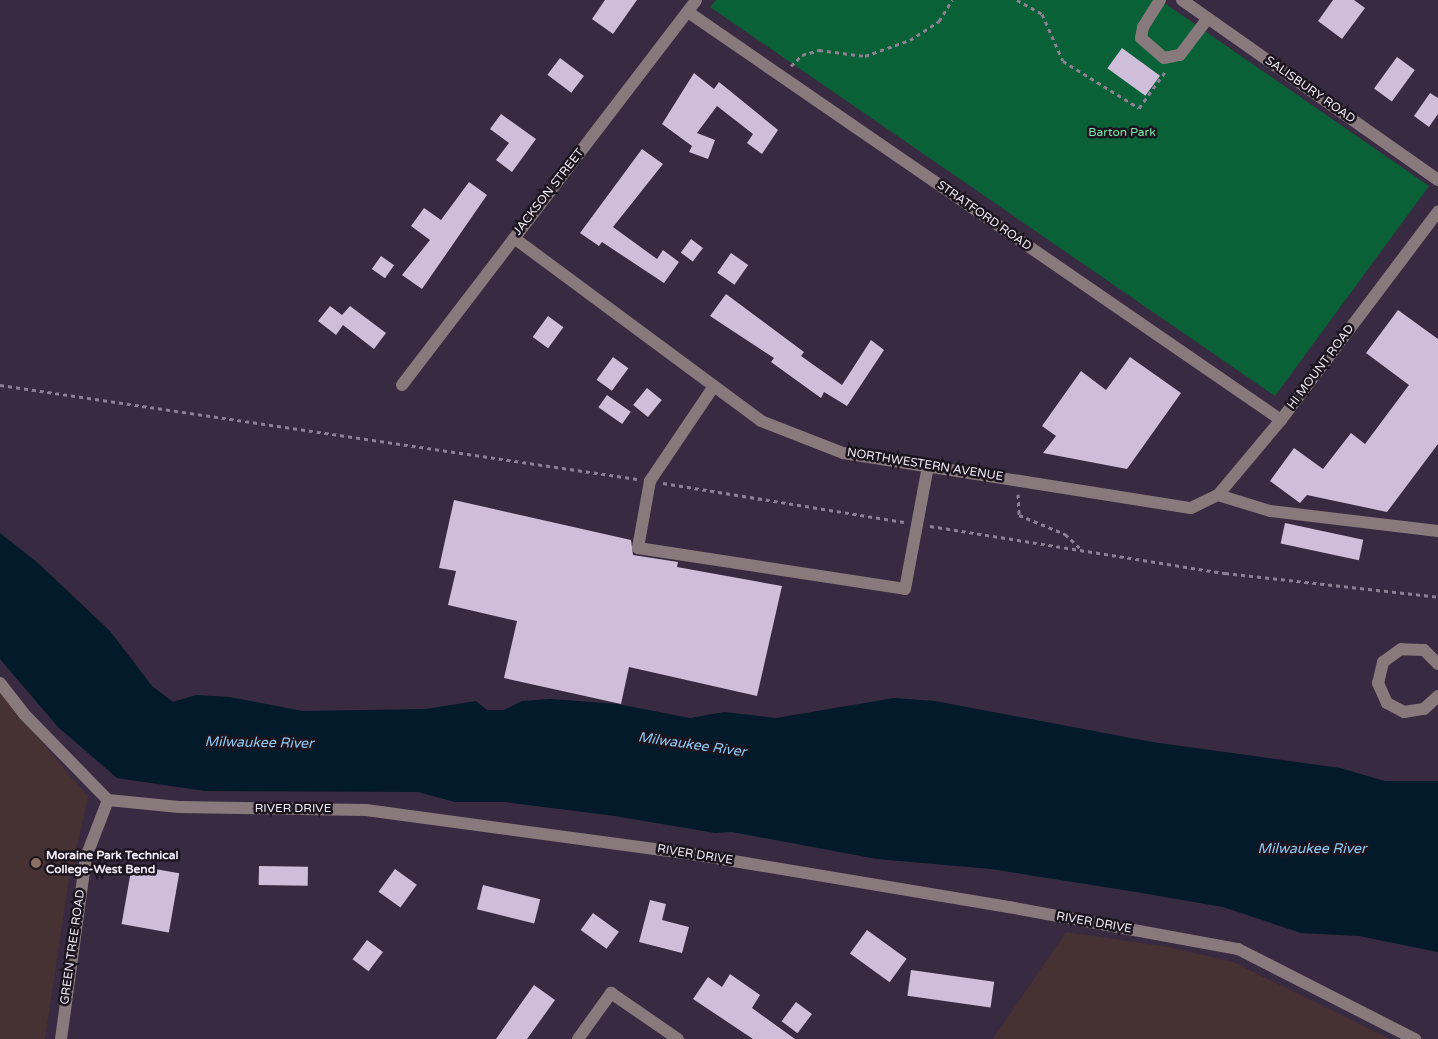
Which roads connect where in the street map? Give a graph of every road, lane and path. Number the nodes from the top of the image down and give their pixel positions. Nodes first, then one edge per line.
1 (696, 0) edge
2 (952, 0) edge
3 (1017, 0) edge
4 (1160, 0) edge
5 (1183, 0) edge
6 (688, 12) junction
7 (1208, 18) junction
8 (1172, 58) junction
9 (783, 78) junction
10 (1438, 180) edge
11 (1438, 212) edge
12 (514, 238) junction
13 (0, 385) edge
14 (402, 385) dead end
15 (714, 386) junction
16 (1281, 420) junction
17 (928, 466) junction
18 (1020, 479) junction
19 (650, 481) junction
20 (1218, 495) junction
21 (1191, 508) joint
22 (918, 524) junction
23 (1438, 531) edge
24 (1084, 552) junction
25 (1438, 597) edge
26 (1438, 664) edge
27 (0, 683) edge
28 (1438, 696) edge
29 (108, 800) junction
30 (60, 1039) edge
31 (578, 1039) edge
32 (678, 1039) edge
33 (1415, 1039) edge

1 - 6 street, JACKSON STREET
2 - 9 path
3 - 8 path
4 - 8 street
5 - 7 street, SALISBURY ROAD
6 - 9 street, STRATFORD ROAD
6 - 12 street, JACKSON STREET
7 - 8 street
7 - 10 street, SALISBURY ROAD
9 - 16 street, STRATFORD ROAD
11 - 16 street, HI MOUNT ROAD
12 - 14 street, JACKSON STREET
12 - 15 street, NORTHWESTERN AVENUE
13 - 19 path
15 - 17 street, NORTHWESTERN AVENUE
15 - 19 street
16 - 20 street, HI MOUNT ROAD
17 - 18 street, NORTHWESTERN AVENUE
17 - 22 street
18 - 21 street, NORTHWESTERN AVENUE
18 - 24 path
19 - 22 path
19 - 22 street
20 - 21 street, HI MOUNT ROAD
20 - 23 street
22 - 24 path
24 - 25 path
26 - 28 street
27 - 29 street
29 - 30 street, GREEN TREE ROAD
29 - 33 street, RIVER DRIVE
31 - 32 street

